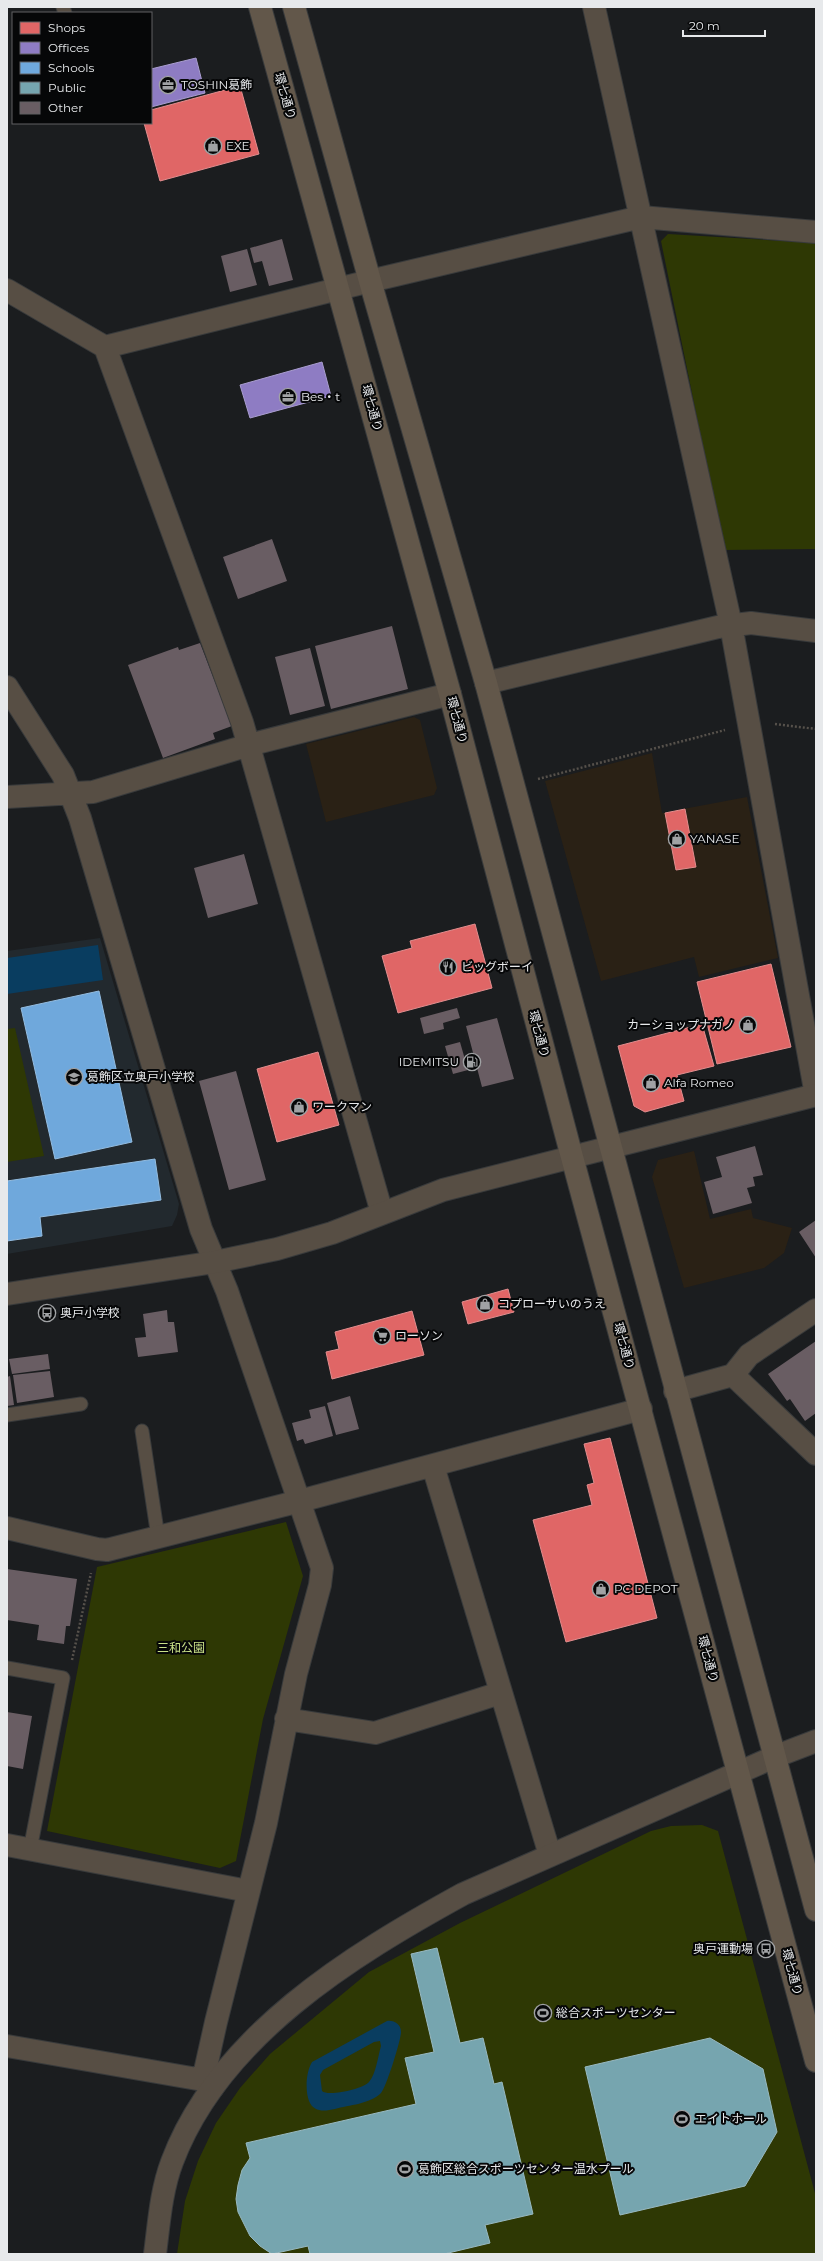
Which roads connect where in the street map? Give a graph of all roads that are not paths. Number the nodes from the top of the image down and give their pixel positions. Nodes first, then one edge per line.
1 (260, 7) edge
2 (294, 7) edge
3 (594, 7) edge
4 (641, 217) junction
5 (816, 232) edge
6 (370, 281) junction
7 (339, 289) junction
8 (7, 290) edge
9 (105, 347) junction
10 (731, 625) junction
11 (816, 631) edge
12 (486, 683) junction
13 (7, 687) edge
14 (450, 694) junction
15 (249, 745) junction
16 (71, 794) junction
17 (7, 797) edge
18 (816, 1095) edge
19 (610, 1147) junction
20 (572, 1156) junction
21 (382, 1213) junction
22 (215, 1262) junction
23 (7, 1294) edge
24 (816, 1310) edge
25 (732, 1375) junction
26 (675, 1391) junction
27 (81, 1404) dead end
28 (641, 1409) junction
29 (7, 1415) edge
30 (142, 1431) dead end
31 (816, 1454) edge
32 (433, 1466) junction
33 (300, 1501) junction
34 (7, 1528) edge
35 (158, 1537) junction
36 (7, 1668) edge
37 (500, 1694) junction
38 (286, 1718) junction
39 (816, 1741) edge
40 (774, 1757) junction
41 (738, 1773) junction
42 (7, 1845) edge
43 (30, 1850) junction
44 (550, 1855) junction
45 (248, 1891) junction
46 (816, 1910) edge
47 (7, 2046) edge
48 (816, 2061) edge
49 (208, 2083) junction
50 (155, 2254) edge

1 - 7 main road, 環七通り
2 - 6 main road
3 - 4 street
4 - 5 street
4 - 6 street
4 - 10 street
6 - 7 street
6 - 12 main road
7 - 9 street
7 - 14 main road, 環七通り
8 - 9 street
9 - 15 street
10 - 11 street
10 - 12 street
10 - 18 street
12 - 19 main road
13 - 16 street
14 - 15 street
14 - 20 main road, 環七通り
15 - 16 street
15 - 21 street
16 - 17 street
16 - 22 street
18 - 19 street
19 - 20 street
19 - 26 main road
20 - 21 street
20 - 28 main road, 環七通り
21 - 22 street
22 - 23 street
22 - 33 street
24 - 25 street
25 - 26 street
25 - 31 street
26 - 40 main road
27 - 29 lane
28 - 32 street
28 - 41 main road, 環七通り
30 - 35 lane
32 - 33 street
32 - 37 street
33 - 35 street
33 - 38 street
34 - 35 street
36 - 43 lane
37 - 38 street
37 - 44 street
38 - 45 street
39 - 40 street
40 - 41 street
40 - 46 main road
41 - 44 street
41 - 48 main road, 環七通り
42 - 43 street
43 - 45 street
44 - 49 street
45 - 49 street
47 - 49 street
49 - 50 street

